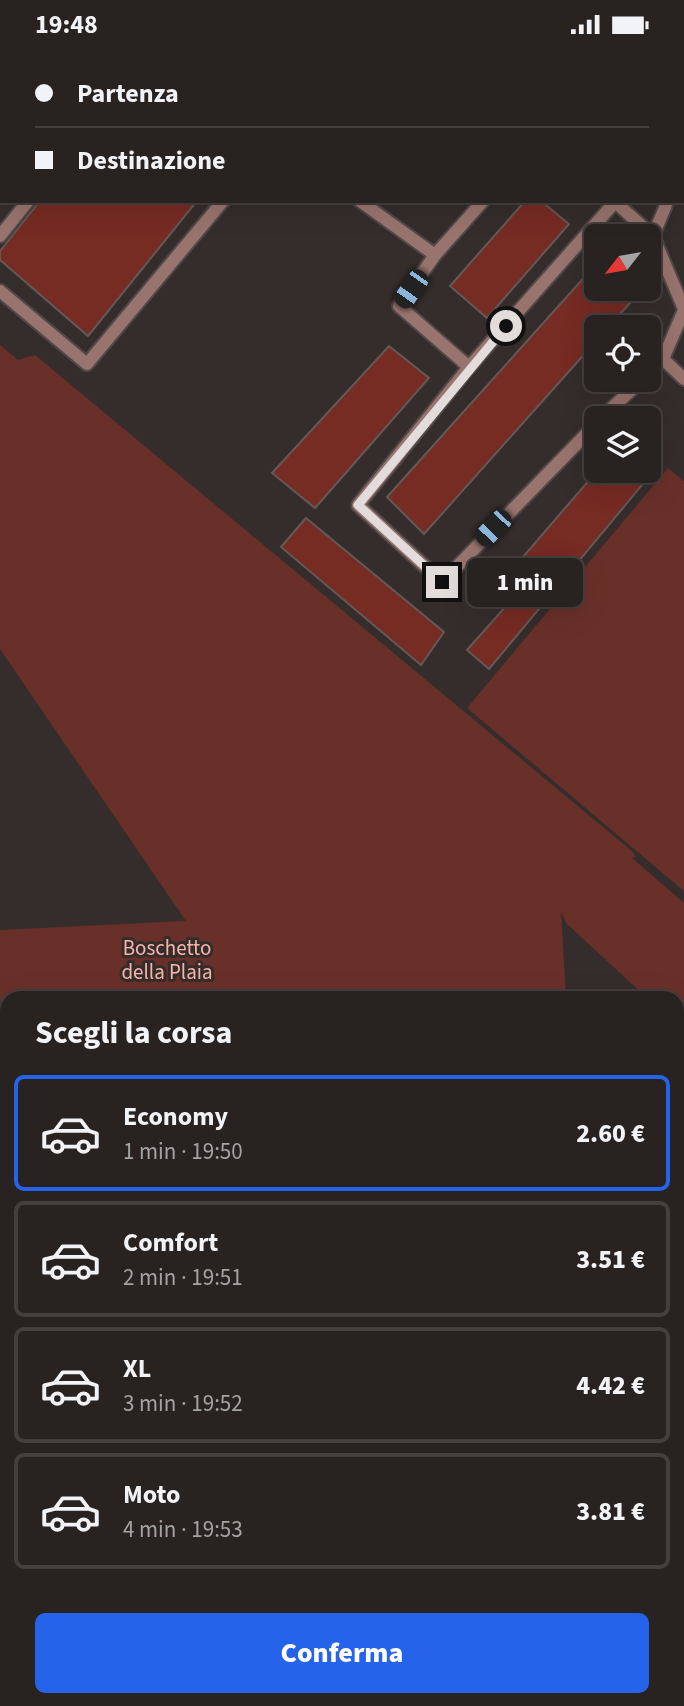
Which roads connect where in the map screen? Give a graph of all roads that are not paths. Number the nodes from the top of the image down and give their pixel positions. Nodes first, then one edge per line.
1 (26, 203) edge
2 (221, 203) edge
3 (363, 203) edge
4 (481, 203) edge
5 (613, 203) edge
6 (615, 203) edge
7 (665, 203) edge
8 (639, 224) edge
9 (658, 224) edge
10 (0, 236) edge
11 (435, 255) junction
12 (662, 257) edge
13 (0, 291) edge
14 (684, 310) edge
15 (663, 359) joint
16 (470, 367) junction
17 (684, 379) edge
18 (629, 392) edge
19 (614, 406) edge
20 (584, 436) edge

1 - 10 lane
2 - 13 lane
3 - 11 lane
4 - 11 lane
5 - 16 lane
6 - 8 lane
7 - 9 lane
11 - 16 lane
12 - 14 lane
14 - 15 lane
15 - 17 lane
16 - 20 lane
18 - 19 lane

